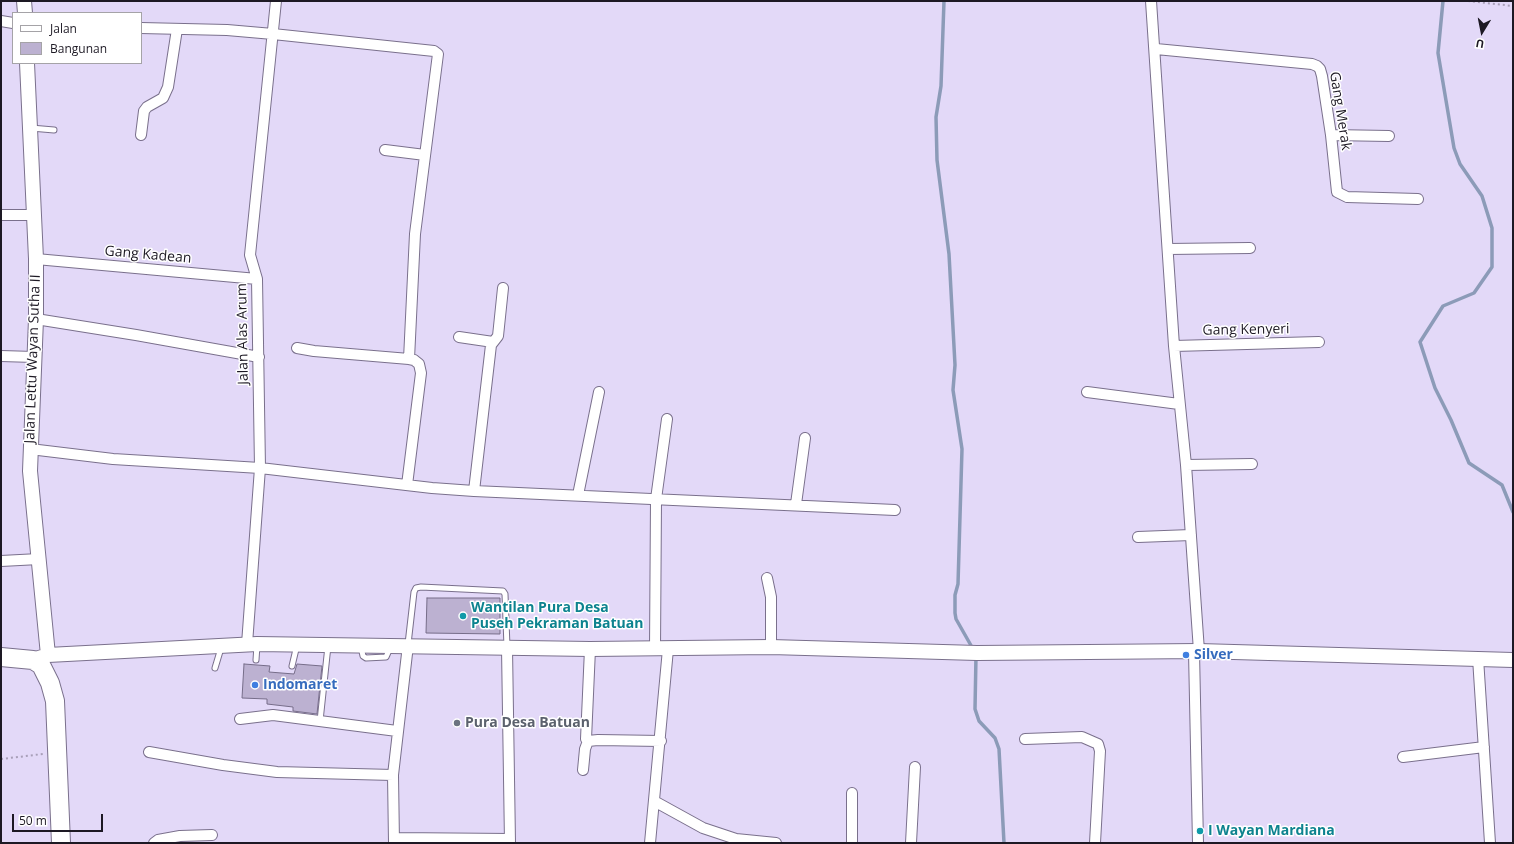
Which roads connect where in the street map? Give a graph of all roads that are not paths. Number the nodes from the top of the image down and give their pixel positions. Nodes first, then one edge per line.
1 (24, 1) edge
2 (276, 1) edge
3 (1151, 1) edge
4 (25, 12) edge
5 (142, 28) edge
6 (178, 29) junction
7 (273, 34) junction
8 (1156, 49) junction
9 (27, 64) edge
10 (30, 128) junction
11 (54, 130) dead end
12 (141, 135) dead end
13 (1331, 135) junction
14 (1389, 136) dead end
15 (385, 150) dead end
16 (425, 155) junction
17 (1418, 198) dead end
18 (4, 214) edge
19 (33, 215) junction
20 (1250, 248) dead end
21 (1168, 249) junction
22 (36, 259) junction
23 (257, 279) junction
24 (503, 288) dead end
25 (36, 320) junction
26 (459, 337) dead end
27 (493, 342) junction
28 (1319, 342) dead end
29 (1174, 346) junction
30 (298, 348) dead end
31 (1, 356) edge
32 (34, 357) junction
33 (259, 357) junction
34 (409, 359) junction
35 (599, 392) dead end
36 (1087, 392) dead end
37 (1179, 404) junction
38 (667, 419) dead end
39 (805, 438) dead end
40 (37, 450) junction
41 (1252, 464) dead end
42 (1186, 465) junction
43 (260, 468) junction
44 (407, 485) junction
45 (474, 491) junction
46 (578, 495) junction
47 (656, 499) junction
48 (796, 504) junction
49 (895, 510) dead end
50 (1191, 535) junction
51 (1138, 537) dead end
52 (39, 559) junction
53 (1, 562) edge
54 (767, 578) dead end
55 (252, 644) junction
56 (297, 644) junction
57 (222, 645) junction
58 (328, 645) junction
59 (408, 645) junction
60 (771, 647) junction
61 (507, 648) junction
62 (590, 649) junction
63 (662, 649) junction
64 (1197, 652) junction
65 (1, 657) edge
66 (41, 657) junction
67 (1478, 658) junction
68 (256, 660) dead end
69 (1513, 660) edge
70 (292, 666) dead end
71 (215, 668) dead end
72 (240, 719) dead end
73 (320, 721) junction
74 (397, 731) junction
75 (1025, 739) dead end
76 (661, 741) junction
77 (588, 742) junction
78 (1484, 747) junction
79 (149, 752) dead end
80 (1403, 757) dead end
81 (915, 767) dead end
82 (583, 770) dead end
83 (393, 774) junction
84 (852, 793) dead end
85 (654, 801) junction
86 (212, 835) dead end
87 (394, 840) edge
88 (510, 841) edge
89 (61, 843) edge
90 (154, 843) edge
91 (650, 843) edge
92 (776, 843) edge
93 (852, 843) edge
94 (911, 843) edge
95 (1095, 843) edge
96 (1198, 843) edge
97 (1490, 843) edge

1 - 4 main road
2 - 7 street, Jalan Alas Arum
3 - 8 street
5 - 6 street
6 - 7 street
6 - 12 street
7 - 16 street
7 - 23 street, Jalan Alas Arum
8 - 13 street, Gang Merak
8 - 21 street
9 - 10 main road, Jalan Lettu Wayan Sutha II
10 - 11 lane
10 - 19 main road, Jalan Lettu Wayan Sutha II
13 - 14 street
13 - 17 street, Gang Merak
15 - 16 street
16 - 34 street
18 - 19 street
19 - 22 main road, Jalan Lettu Wayan Sutha II
20 - 21 street
21 - 29 street
22 - 23 street, Gang Kadean
22 - 25 main road, Jalan Lettu Wayan Sutha II
23 - 33 street, Jalan Alas Arum
24 - 27 street
25 - 32 main road, Jalan Lettu Wayan Sutha II
25 - 33 street
26 - 27 street
27 - 45 street
28 - 29 street, Gang Kenyeri
29 - 37 street
30 - 34 street
31 - 32 street
32 - 40 main road, Jalan Lettu Wayan Sutha II
33 - 43 street, Jalan Alas Arum
34 - 44 street
35 - 46 street
36 - 37 street
37 - 42 street
38 - 47 street
39 - 48 street
40 - 43 street
40 - 52 main road, Jalan Lettu Wayan Sutha II
41 - 42 street
42 - 50 street
43 - 44 street
43 - 55 street, Jalan Alas Arum
44 - 45 street
45 - 46 street
46 - 47 street
47 - 48 street
47 - 63 street
48 - 49 street
50 - 51 street
50 - 64 street
52 - 53 street
52 - 66 main road, Jalan Lettu Wayan Sutha II
54 - 60 street
55 - 56 main road
55 - 57 main road
55 - 68 lane
56 - 58 main road
56 - 70 lane
57 - 66 main road
57 - 71 lane
58 - 59 main road
58 - 73 lane
59 - 61 main road
59 - 61 lane
59 - 74 street
60 - 63 main road
60 - 64 main road
61 - 62 main road
61 - 88 street
62 - 63 main road
62 - 77 street
63 - 76 street
64 - 67 main road
64 - 96 street
65 - 66 highway
66 - 89 highway
67 - 69 main road
67 - 78 street
72 - 73 street
73 - 74 street
74 - 83 street
75 - 95 street
76 - 77 street
76 - 85 street
77 - 82 street
78 - 80 street
78 - 97 street
79 - 83 street
81 - 94 street
83 - 87 street
84 - 93 street
85 - 91 street
85 - 92 street
86 - 90 street
87 - 88 street

